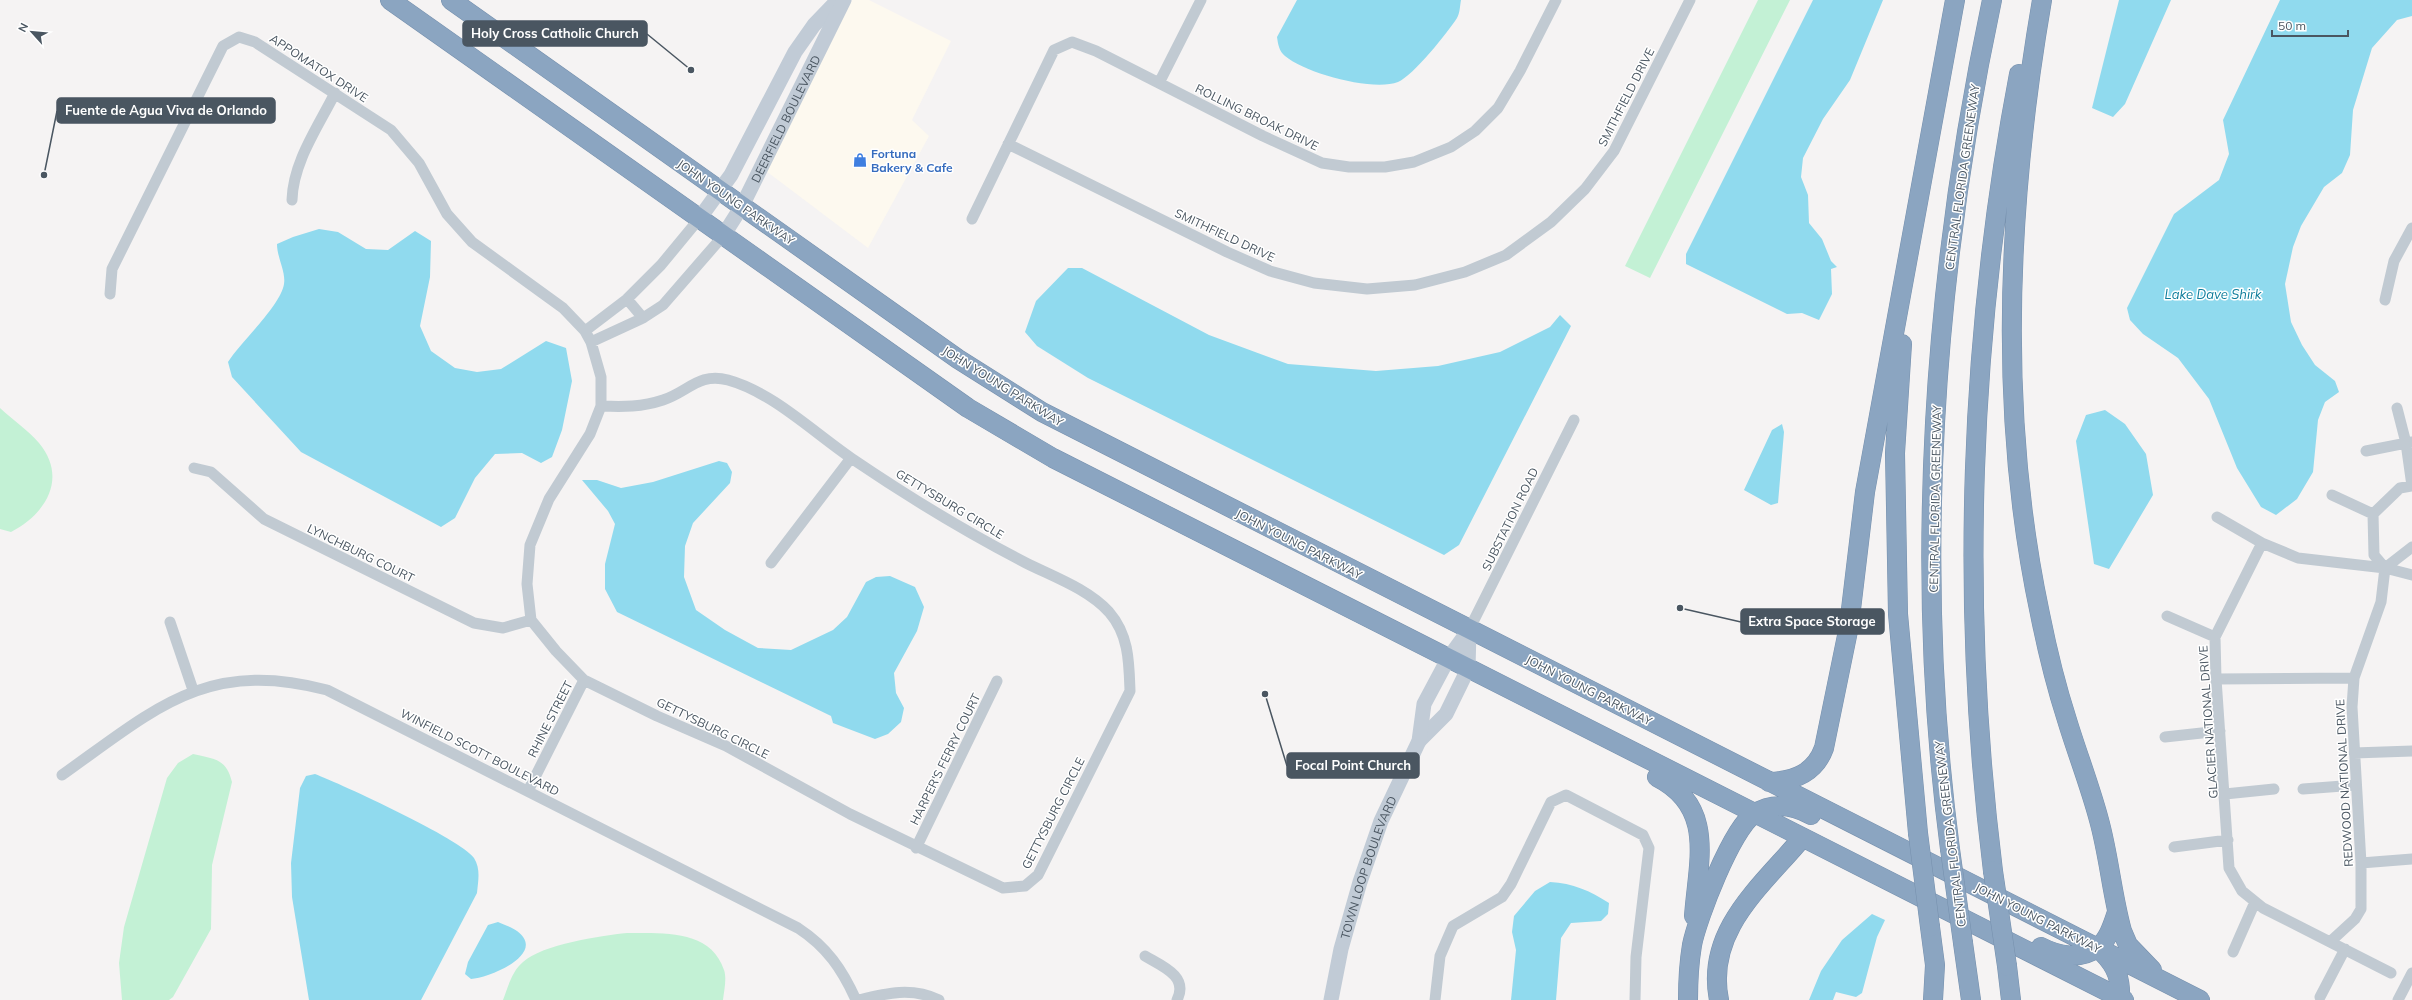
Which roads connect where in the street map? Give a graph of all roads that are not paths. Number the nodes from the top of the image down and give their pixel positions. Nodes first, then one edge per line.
1 (390, 0) edge
2 (451, 0) edge
3 (838, 0) edge
4 (844, 0) edge
5 (1200, 0) edge
6 (1556, 0) edge
7 (1690, 0) edge
8 (1955, 0) edge
9 (1992, 0) edge
10 (2034, 0) edge
11 (2042, 0) edge
12 (1159, 83) junction
13 (335, 93) junction
14 (1008, 144) junction
15 (720, 192) junction
16 (292, 200) dead end
17 (742, 206) junction
18 (699, 219) junction
19 (972, 219) dead end
20 (2412, 228) edge
21 (723, 236) junction
22 (1907, 261) junction
23 (110, 294) dead end
24 (627, 298) junction
25 (2385, 300) dead end
26 (643, 318) junction
27 (585, 331) junction
28 (591, 342) junction
29 (601, 406) junction
30 (2397, 408) dead end
31 (1574, 420) dead end
32 (2409, 443) edge
33 (2366, 451) dead end
34 (851, 458) junction
35 (194, 468) dead end
36 (2412, 486) edge
37 (2332, 495) dead end
38 (2373, 514) junction
39 (2217, 517) dead end
40 (2262, 543) junction
41 (2412, 547) edge
42 (771, 563) dead end
43 (2385, 568) junction
44 (2412, 575) edge
45 (2167, 616) dead end
46 (531, 620) junction
47 (170, 622) dead end
48 (1470, 630) junction
49 (2215, 637) junction
50 (1448, 658) junction
51 (1468, 669) junction
52 (2354, 678) junction
53 (2216, 679) junction
54 (584, 680) junction
55 (997, 681) dead end
56 (193, 690) junction
57 (1518, 694) junction
58 (2220, 731) junction
59 (2165, 737) dead end
60 (1419, 741) junction
61 (2412, 751) edge
62 (2354, 753) junction
63 (62, 776) dead end
64 (1770, 782) junction
65 (2356, 785) junction
66 (2274, 789) dead end
67 (2303, 789) dead end
68 (528, 791) junction
69 (2225, 794) junction
70 (1754, 814) junction
71 (1802, 838) junction
72 (2228, 840) junction
73 (2174, 847) dead end
74 (916, 848) junction
75 (2412, 859) edge
76 (2361, 863) junction
77 (1861, 868) junction
78 (2255, 902) junction
79 (2117, 912) junction
80 (2029, 913) junction
81 (2331, 941) junction
82 (1692, 944) junction
83 (2098, 948) junction
84 (2345, 949) junction
85 (2233, 952) dead end
86 (1145, 956) dead end
87 (2391, 973) dead end
88 (2412, 973) edge
89 (2163, 981) junction
90 (2320, 998) dead end
91 (2121, 999) edge
92 (858, 1000) edge
93 (939, 1000) edge
94 (1177, 1000) edge
95 (1331, 1000) edge
96 (1435, 1000) edge
97 (1635, 1000) edge
98 (1688, 1000) edge
99 (1719, 1000) edge
100 (1933, 1000) edge
101 (1971, 1000) edge
102 (2011, 1000) edge
103 (2200, 1000) edge
104 (2398, 1000) edge

1 - 18 highway
2 - 15 highway, JOHN YOUNG PARKWAY
3 - 15 street, DEERFIELD BOULEVARD
4 - 17 street, DEERFIELD BOULEVARD
5 - 12 street
6 - 12 street, ROLLING BROAK DRIVE
7 - 14 street, SMITHFIELD DRIVE
8 - 22 highway
9 - 101 highway, CENTRAL FLORIDA GREENEWAY, bridge
10 - 102 highway, bridge
11 - 79 highway
12 - 14 street, ROLLING BROAK DRIVE
13 - 16 street
13 - 23 street, APPOMATOX DRIVE
13 - 27 street, APPOMATOX DRIVE
14 - 19 street, ROLLING BROAK DRIVE
15 - 17 highway, JOHN YOUNG PARKWAY
15 - 18 street, DEERFIELD BOULEVARD
17 - 21 street, DEERFIELD BOULEVARD
17 - 48 highway, JOHN YOUNG PARKWAY
18 - 21 highway
18 - 24 street
20 - 25 street
21 - 26 street
21 - 50 highway
22 - 64 highway
22 - 100 highway, bridge
24 - 26 street
24 - 27 street
26 - 28 street
27 - 28 street
28 - 29 street
29 - 34 street, GETTYSBURG CIRCLE
29 - 46 street
30 - 32 street
31 - 48 street, SUBSTATION ROAD
32 - 33 street
32 - 36 street
34 - 42 street
34 - 74 street, GETTYSBURG CIRCLE
35 - 46 street, LYNCHBURG COURT
36 - 38 street
37 - 38 street
38 - 43 street
39 - 40 street
40 - 43 street
40 - 49 street, GLACIER NATIONAL DRIVE
41 - 43 street
43 - 44 street
43 - 52 street, REDWOOD NATIONAL DRIVE
45 - 49 street
46 - 54 street, GETTYSBURG CIRCLE
47 - 56 street
48 - 50 street, TOWN LOOP BOULEVARD
48 - 51 street, TOWN LOOP BOULEVARD
48 - 64 highway, JOHN YOUNG PARKWAY
49 - 53 street, GLACIER NATIONAL DRIVE
50 - 51 highway
50 - 60 street, TOWN LOOP BOULEVARD
51 - 57 highway
51 - 60 street, TOWN LOOP BOULEVARD
52 - 53 street
52 - 62 street, REDWOOD NATIONAL DRIVE
53 - 58 street, GLACIER NATIONAL DRIVE
54 - 68 street, RHINE STREET
54 - 74 street, GETTYSBURG CIRCLE
55 - 74 street, HARPER'S FERRY COURT
56 - 63 street, WINFIELD SCOTT BOULEVARD
56 - 68 street, WINFIELD SCOTT BOULEVARD
57 - 70 highway
57 - 82 highway
58 - 59 street
58 - 69 street, GLACIER NATIONAL DRIVE
60 - 95 street, TOWN LOOP BOULEVARD
61 - 62 street
62 - 65 street, REDWOOD NATIONAL DRIVE
64 - 80 highway, JOHN YOUNG PARKWAY
65 - 67 street
65 - 76 street, REDWOOD NATIONAL DRIVE
66 - 69 street
68 - 92 street, WINFIELD SCOTT BOULEVARD
69 - 72 street, GLACIER NATIONAL DRIVE
70 - 71 highway
70 - 80 highway
70 - 82 highway
71 - 77 highway
71 - 99 highway
72 - 73 street
72 - 78 street, GLACIER NATIONAL DRIVE
75 - 76 street
76 - 81 street, REDWOOD NATIONAL DRIVE
77 - 83 highway
77 - 91 highway
78 - 81 street, GLACIER NATIONAL DRIVE
78 - 85 street
79 - 83 highway
79 - 89 highway
80 - 83 highway, JOHN YOUNG PARKWAY
81 - 84 street, GLACIER NATIONAL DRIVE
82 - 98 highway
83 - 89 highway, JOHN YOUNG PARKWAY
83 - 91 highway
84 - 87 street, GLACIER NATIONAL DRIVE
84 - 90 street
86 - 94 street
88 - 104 street
89 - 103 highway, JOHN YOUNG PARKWAY
92 - 93 street
96 - 97 street

